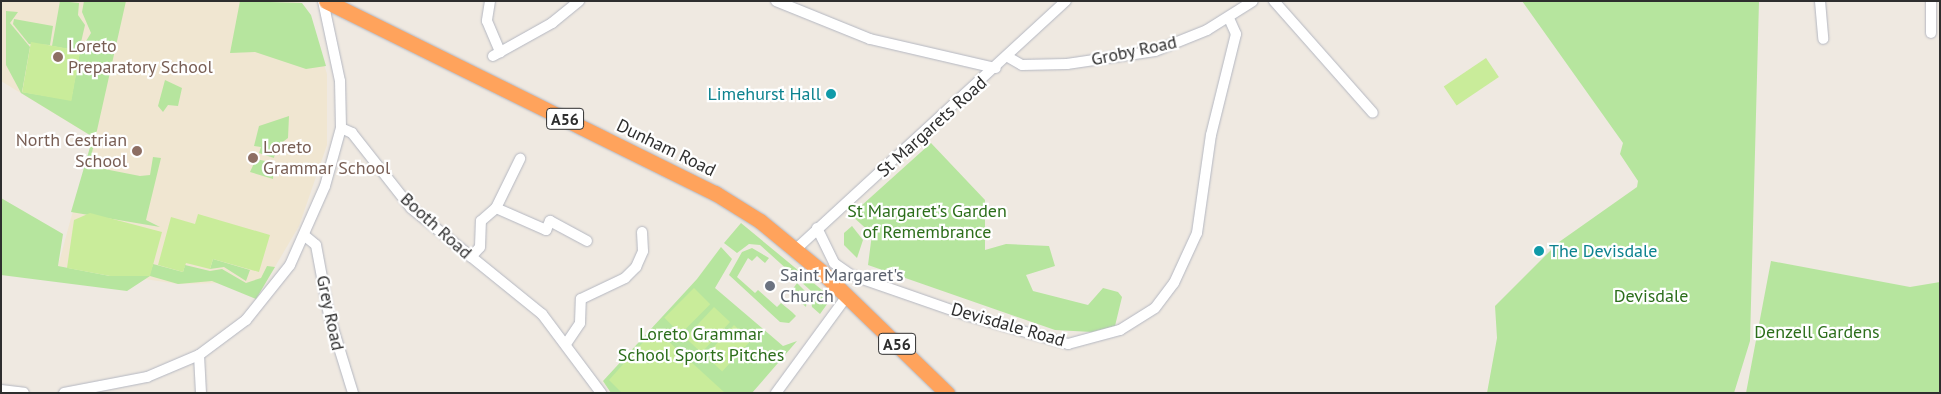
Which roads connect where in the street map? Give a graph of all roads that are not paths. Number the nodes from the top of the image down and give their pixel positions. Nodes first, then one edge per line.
1 (325, 1) edge
2 (490, 1) edge
3 (579, 1) edge
4 (776, 1) edge
5 (1066, 1) edge
6 (1253, 1) edge
7 (1274, 1) edge
8 (1820, 1) edge
9 (1932, 1) edge
10 (1229, 18) junction
11 (1930, 33) dead end
12 (1822, 39) dead end
13 (1008, 57) junction
14 (996, 68) junction
15 (1373, 113) dead end
16 (341, 128) junction
17 (520, 159) dead end
18 (496, 208) junction
19 (817, 228) junction
20 (642, 232) dead end
21 (305, 236) junction
22 (587, 241) dead end
23 (795, 250) junction
24 (471, 258) junction
25 (846, 296) junction
26 (566, 344) junction
27 (199, 355) junction
28 (1, 390) edge
29 (24, 393) edge
30 (64, 393) edge
31 (201, 393) edge
32 (353, 393) edge
33 (600, 393) edge
34 (776, 393) edge
35 (947, 393) edge

1 - 16 street
1 - 23 highway, Dunham Road / A56
2 - 3 street
4 - 14 street
5 - 13 street, St Margarets Road
6 - 10 street, Groby Road
7 - 15 street
8 - 12 street
9 - 11 street
10 - 13 street, Groby Road
10 - 19 street, Devisdale Road
13 - 14 street, St Margarets Road
14 - 19 street, St Margarets Road
16 - 21 street
16 - 24 street, Booth Road
17 - 18 street
18 - 22 street
18 - 24 street
19 - 23 street, St Margarets Road
20 - 26 street
21 - 27 street
21 - 32 street, Grey Road
23 - 25 highway, Dunham Road / A56
24 - 26 street, Booth Road
25 - 34 street
25 - 35 highway, Dunham Road / A56
26 - 33 street, Booth Road
27 - 30 street
27 - 31 street
28 - 29 street

